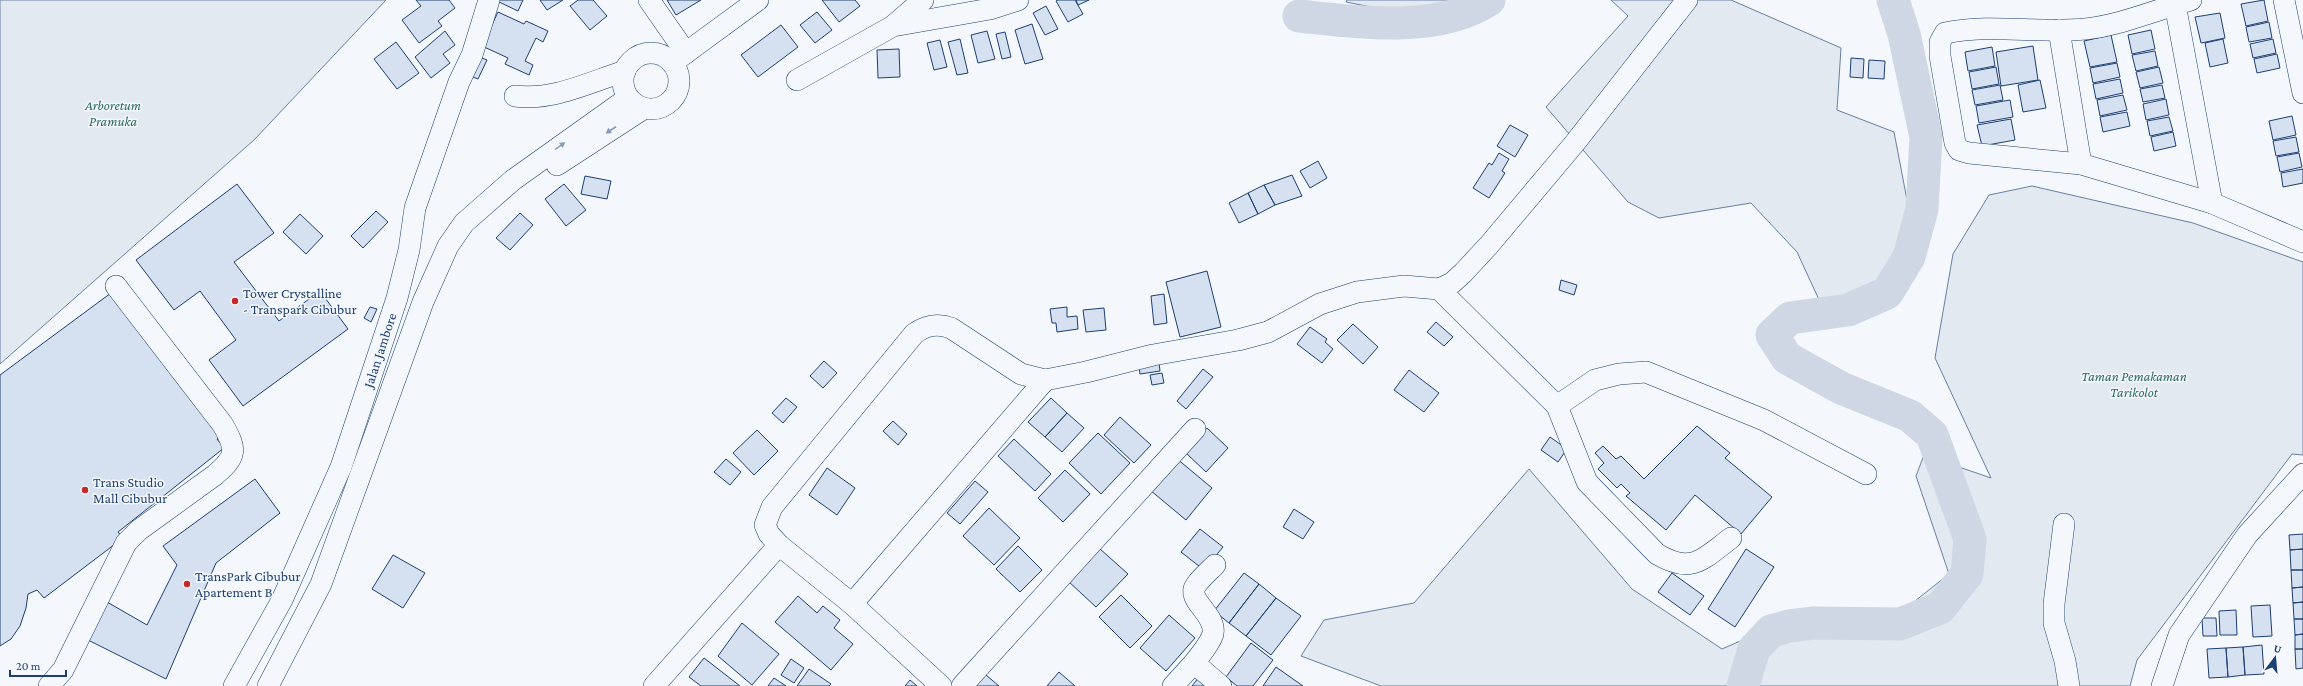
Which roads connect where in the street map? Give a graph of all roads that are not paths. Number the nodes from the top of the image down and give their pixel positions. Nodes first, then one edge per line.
1 (489, 0) edge
2 (649, 0) edge
3 (758, 0) edge
4 (923, 0) edge
5 (1018, 0) edge
6 (1687, 0) edge
7 (2284, 0) edge
8 (2183, 2) edge
9 (987, 4) edge
10 (894, 26) junction
11 (2059, 30) junction
12 (679, 58) junction
13 (625, 71) junction
14 (797, 80) dead end
15 (2302, 87) edge
16 (515, 96) dead end
17 (636, 103) junction
18 (2081, 164) junction
19 (2212, 203) junction
20 (2303, 242) edge
21 (116, 286) dead end
22 (1439, 289) junction
23 (1045, 380) junction
24 (1557, 406) junction
25 (1195, 429) dead end
26 (1866, 474) dead end
27 (2303, 474) edge
28 (2064, 524) dead end
29 (1731, 538) dead end
30 (779, 545) junction
31 (1215, 565) dead end
32 (852, 604) junction
33 (1194, 663) junction
34 (49, 686) edge
35 (234, 686) edge
36 (268, 686) edge
37 (284, 686) edge
38 (654, 686) edge
39 (941, 686) edge
40 (962, 686) edge
41 (1173, 686) edge
42 (1220, 686) edge
43 (2069, 686) edge
44 (2162, 686) edge

1 - 35 street, Jalan Jambore
2 - 12 street
3 - 12 street
4 - 10 street
5 - 9 street
6 - 22 street
7 - 15 street
8 - 11 street
8 - 19 street
9 - 10 street
10 - 14 street
11 - 18 street
11 - 18 street
12 - 13 street
12 - 17 street
13 - 16 street
13 - 17 street
36 -> 17 street
17 -> 37 street
18 - 19 street
19 - 20 street
21 - 34 street
22 - 23 street
22 - 24 street
23 - 30 street
23 - 32 street
24 - 26 street
24 - 29 street
25 - 40 street
27 - 44 street
28 - 43 street
30 - 32 street
30 - 38 street
31 - 33 street
32 - 39 street
33 - 41 street
33 - 42 street

